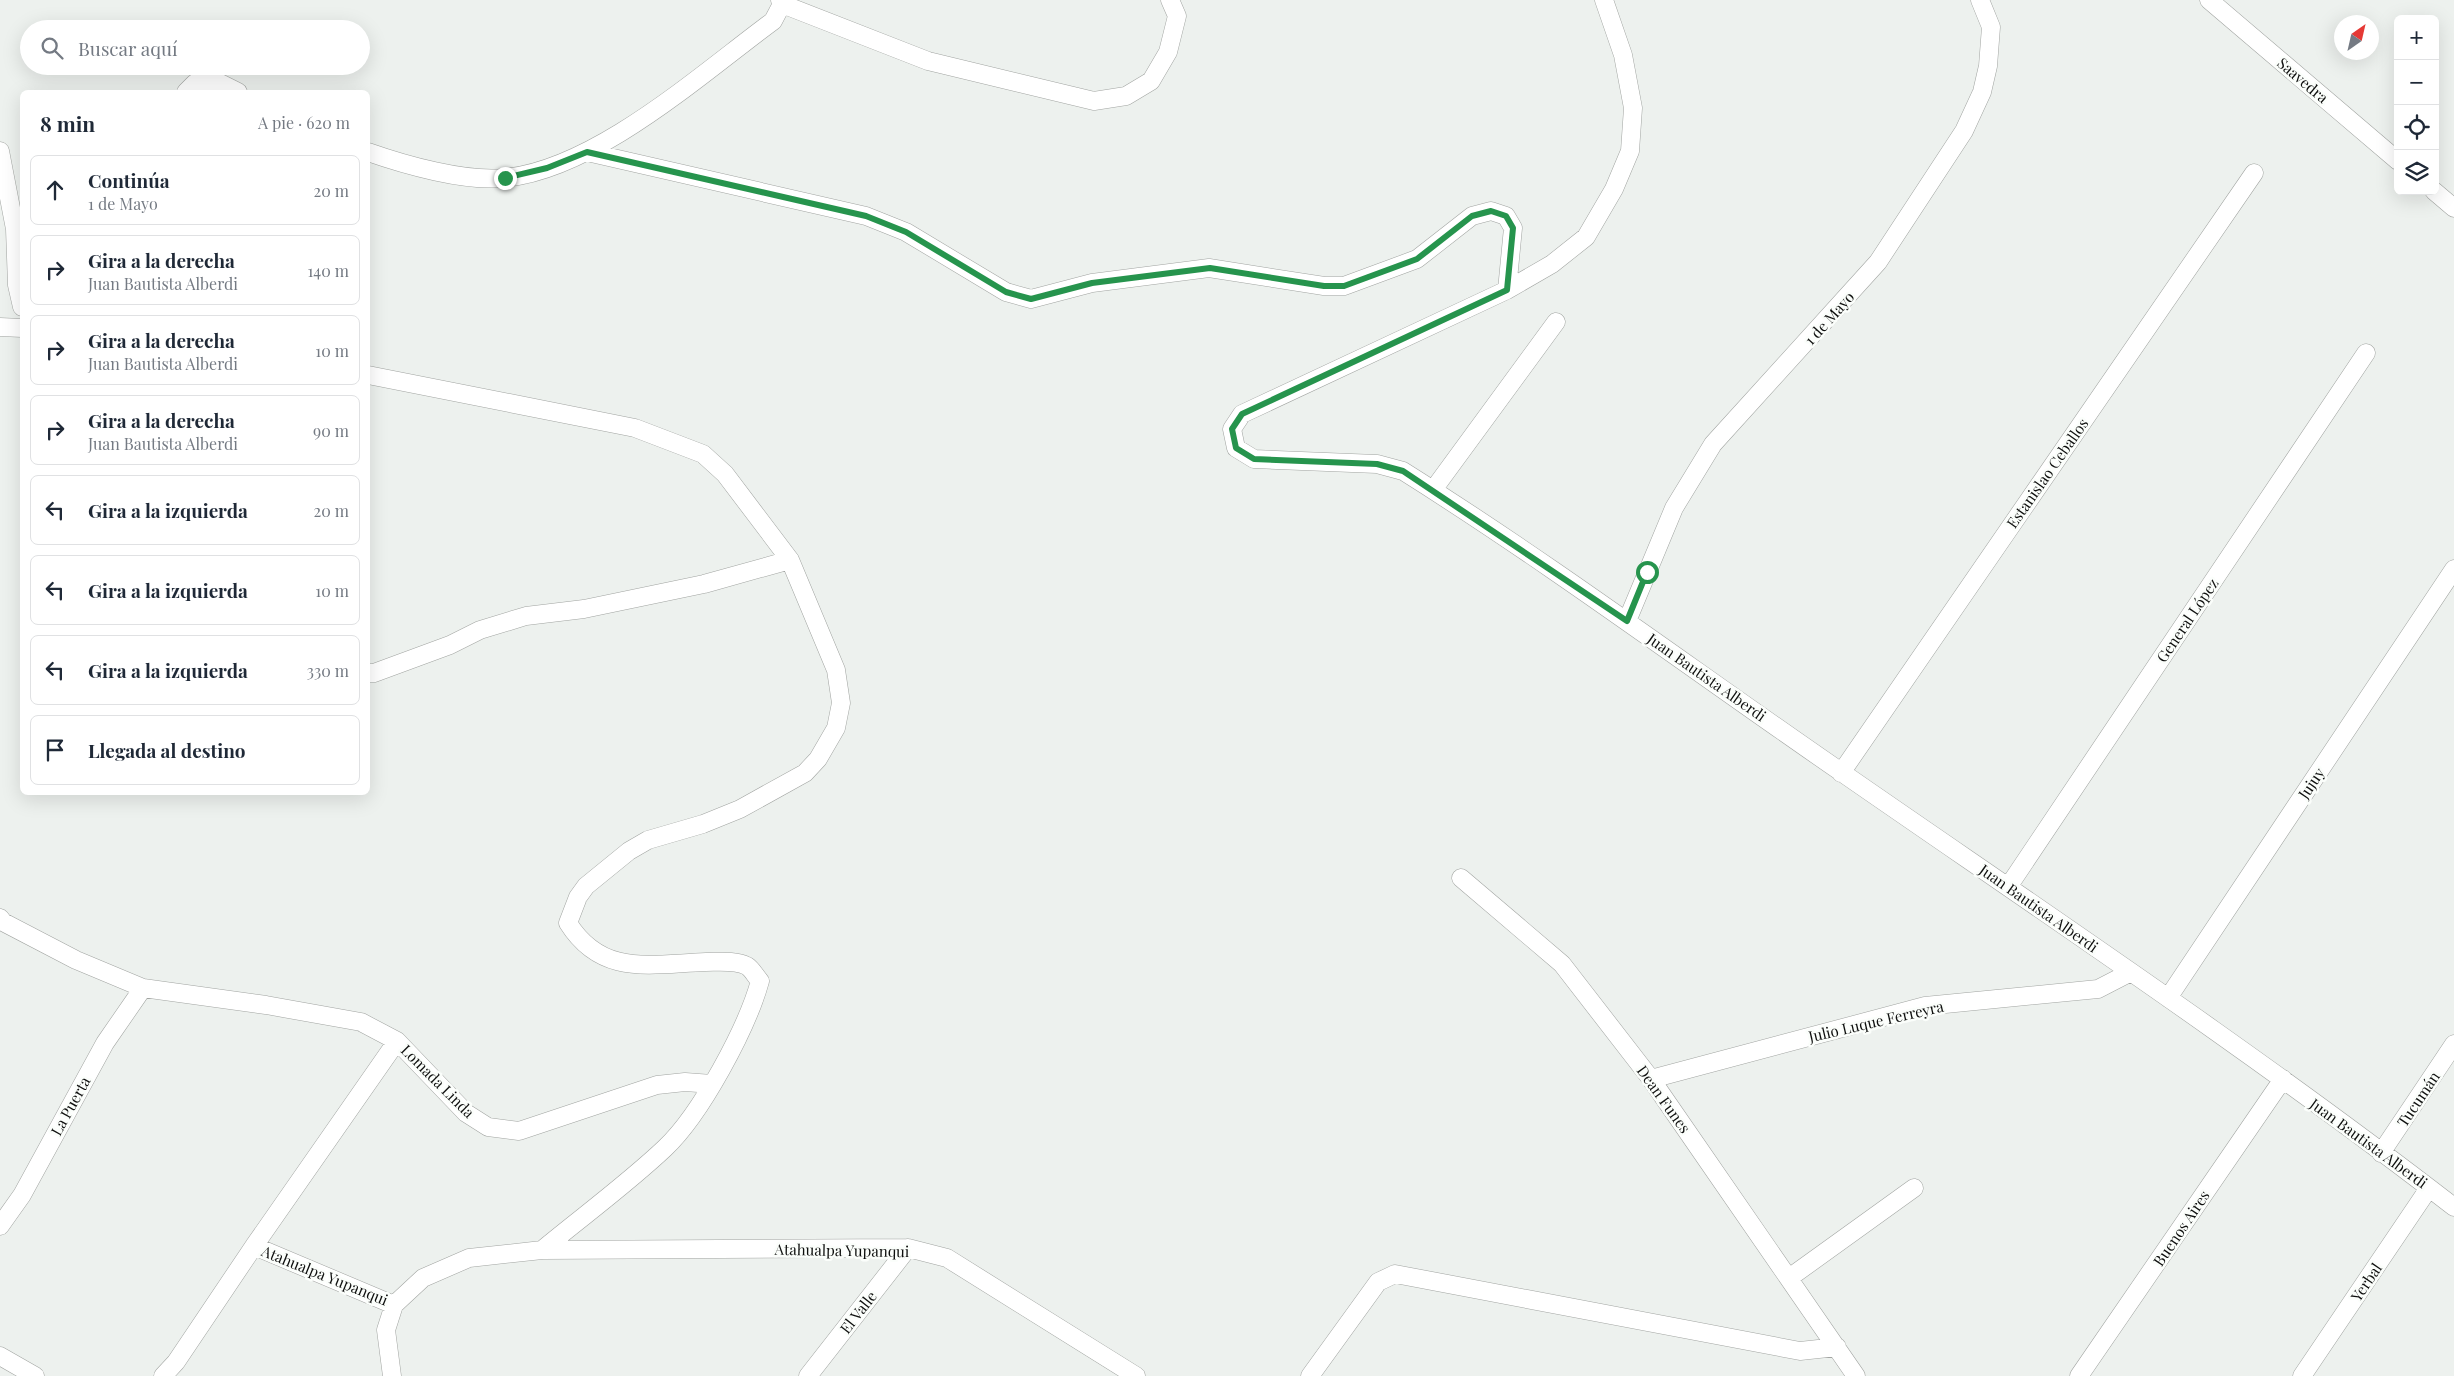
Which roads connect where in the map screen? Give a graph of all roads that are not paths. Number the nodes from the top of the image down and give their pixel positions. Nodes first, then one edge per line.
1 (1170, 0) edge
2 (1604, 0) edge
3 (1980, 0) edge
4 (2209, 0) edge
5 (781, 2) edge
6 (188, 90) edge
7 (234, 90) edge
8 (0, 151) edge
9 (587, 152) junction
10 (370, 153) edge
11 (2394, 157) edge
12 (2254, 173) dead end
13 (1507, 290) junction
14 (20, 298) edge
15 (1556, 322) dead end
16 (0, 327) edge
17 (20, 328) edge
18 (2366, 353) dead end
19 (370, 375) edge
20 (1433, 490) junction
21 (790, 560) junction
22 (2454, 569) edge
23 (1627, 621) junction
24 (370, 673) edge
25 (1841, 773) junction
26 (1460, 878) dead end
27 (2008, 887) junction
28 (0, 918) edge
29 (2131, 972) junction
30 (143, 988) junction
31 (2168, 998) junction
32 (398, 1041) junction
33 (2454, 1044) edge
34 (1651, 1079) junction
35 (2282, 1079) junction
36 (712, 1084) junction
37 (2381, 1153) junction
38 (1914, 1188) dead end
39 (2429, 1188) junction
40 (2454, 1207) edge
41 (0, 1226) edge
42 (254, 1246) junction
43 (908, 1248) junction
44 (542, 1250) junction
45 (1790, 1278) junction
46 (394, 1305) junction
47 (1838, 1347) junction
48 (0, 1356) edge
49 (1113, 1370) edge
50 (35, 1376) edge
51 (162, 1376) edge
52 (392, 1376) edge
53 (808, 1376) edge
54 (1136, 1376) edge
55 (1310, 1376) edge
56 (1856, 1376) edge
57 (2079, 1376) edge
58 (2302, 1376) edge

1 - 5 street
2 - 13 street, Juan Bautista Alberdi
3 - 23 street, 1 de Mayo
4 - 11 street, Saavedra
5 - 9 street
6 - 7 street
8 - 14 street
9 - 10 street
9 - 13 street
12 - 25 street, Estanislao Ceballos
13 - 20 street, Juan Bautista Alberdi
15 - 20 street
16 - 17 street
18 - 27 street, General López
19 - 21 street
20 - 23 street, Juan Bautista Alberdi
21 - 24 street
21 - 36 street
22 - 31 street, Jujuy
23 - 25 street, Juan Bautista Alberdi
25 - 27 street, Juan Bautista Alberdi
26 - 34 street, Dean Funes
27 - 29 street, Juan Bautista Alberdi
28 - 30 street, Lomada Linda
29 - 31 street, Juan Bautista Alberdi
29 - 34 street, Julio Luque Ferreyra
30 - 32 street, Lomada Linda
30 - 41 street, La Puerta
31 - 35 street, Juan Bautista Alberdi
32 - 36 street, Lomada Linda
32 - 42 street
33 - 37 street, Tucumán
34 - 45 street, Dean Funes
35 - 37 street, Juan Bautista Alberdi
35 - 57 street, Buenos Aires
36 - 44 street
37 - 39 street, Juan Bautista Alberdi
38 - 45 street
39 - 40 street, Juan Bautista Alberdi
39 - 58 street, Yerbal
42 - 46 street, Atahualpa Yupanqui
42 - 51 street, Atahualpa Yupanqui
43 - 44 street, Atahualpa Yupanqui
43 - 49 street, Atahualpa Yupanqui
43 - 53 street, El Valle
44 - 46 street, Atahualpa Yupanqui
45 - 47 street, Dean Funes
46 - 52 street
47 - 55 street
47 - 56 street, Dean Funes
48 - 50 street
49 - 54 street, Atahualpa Yupanqui

